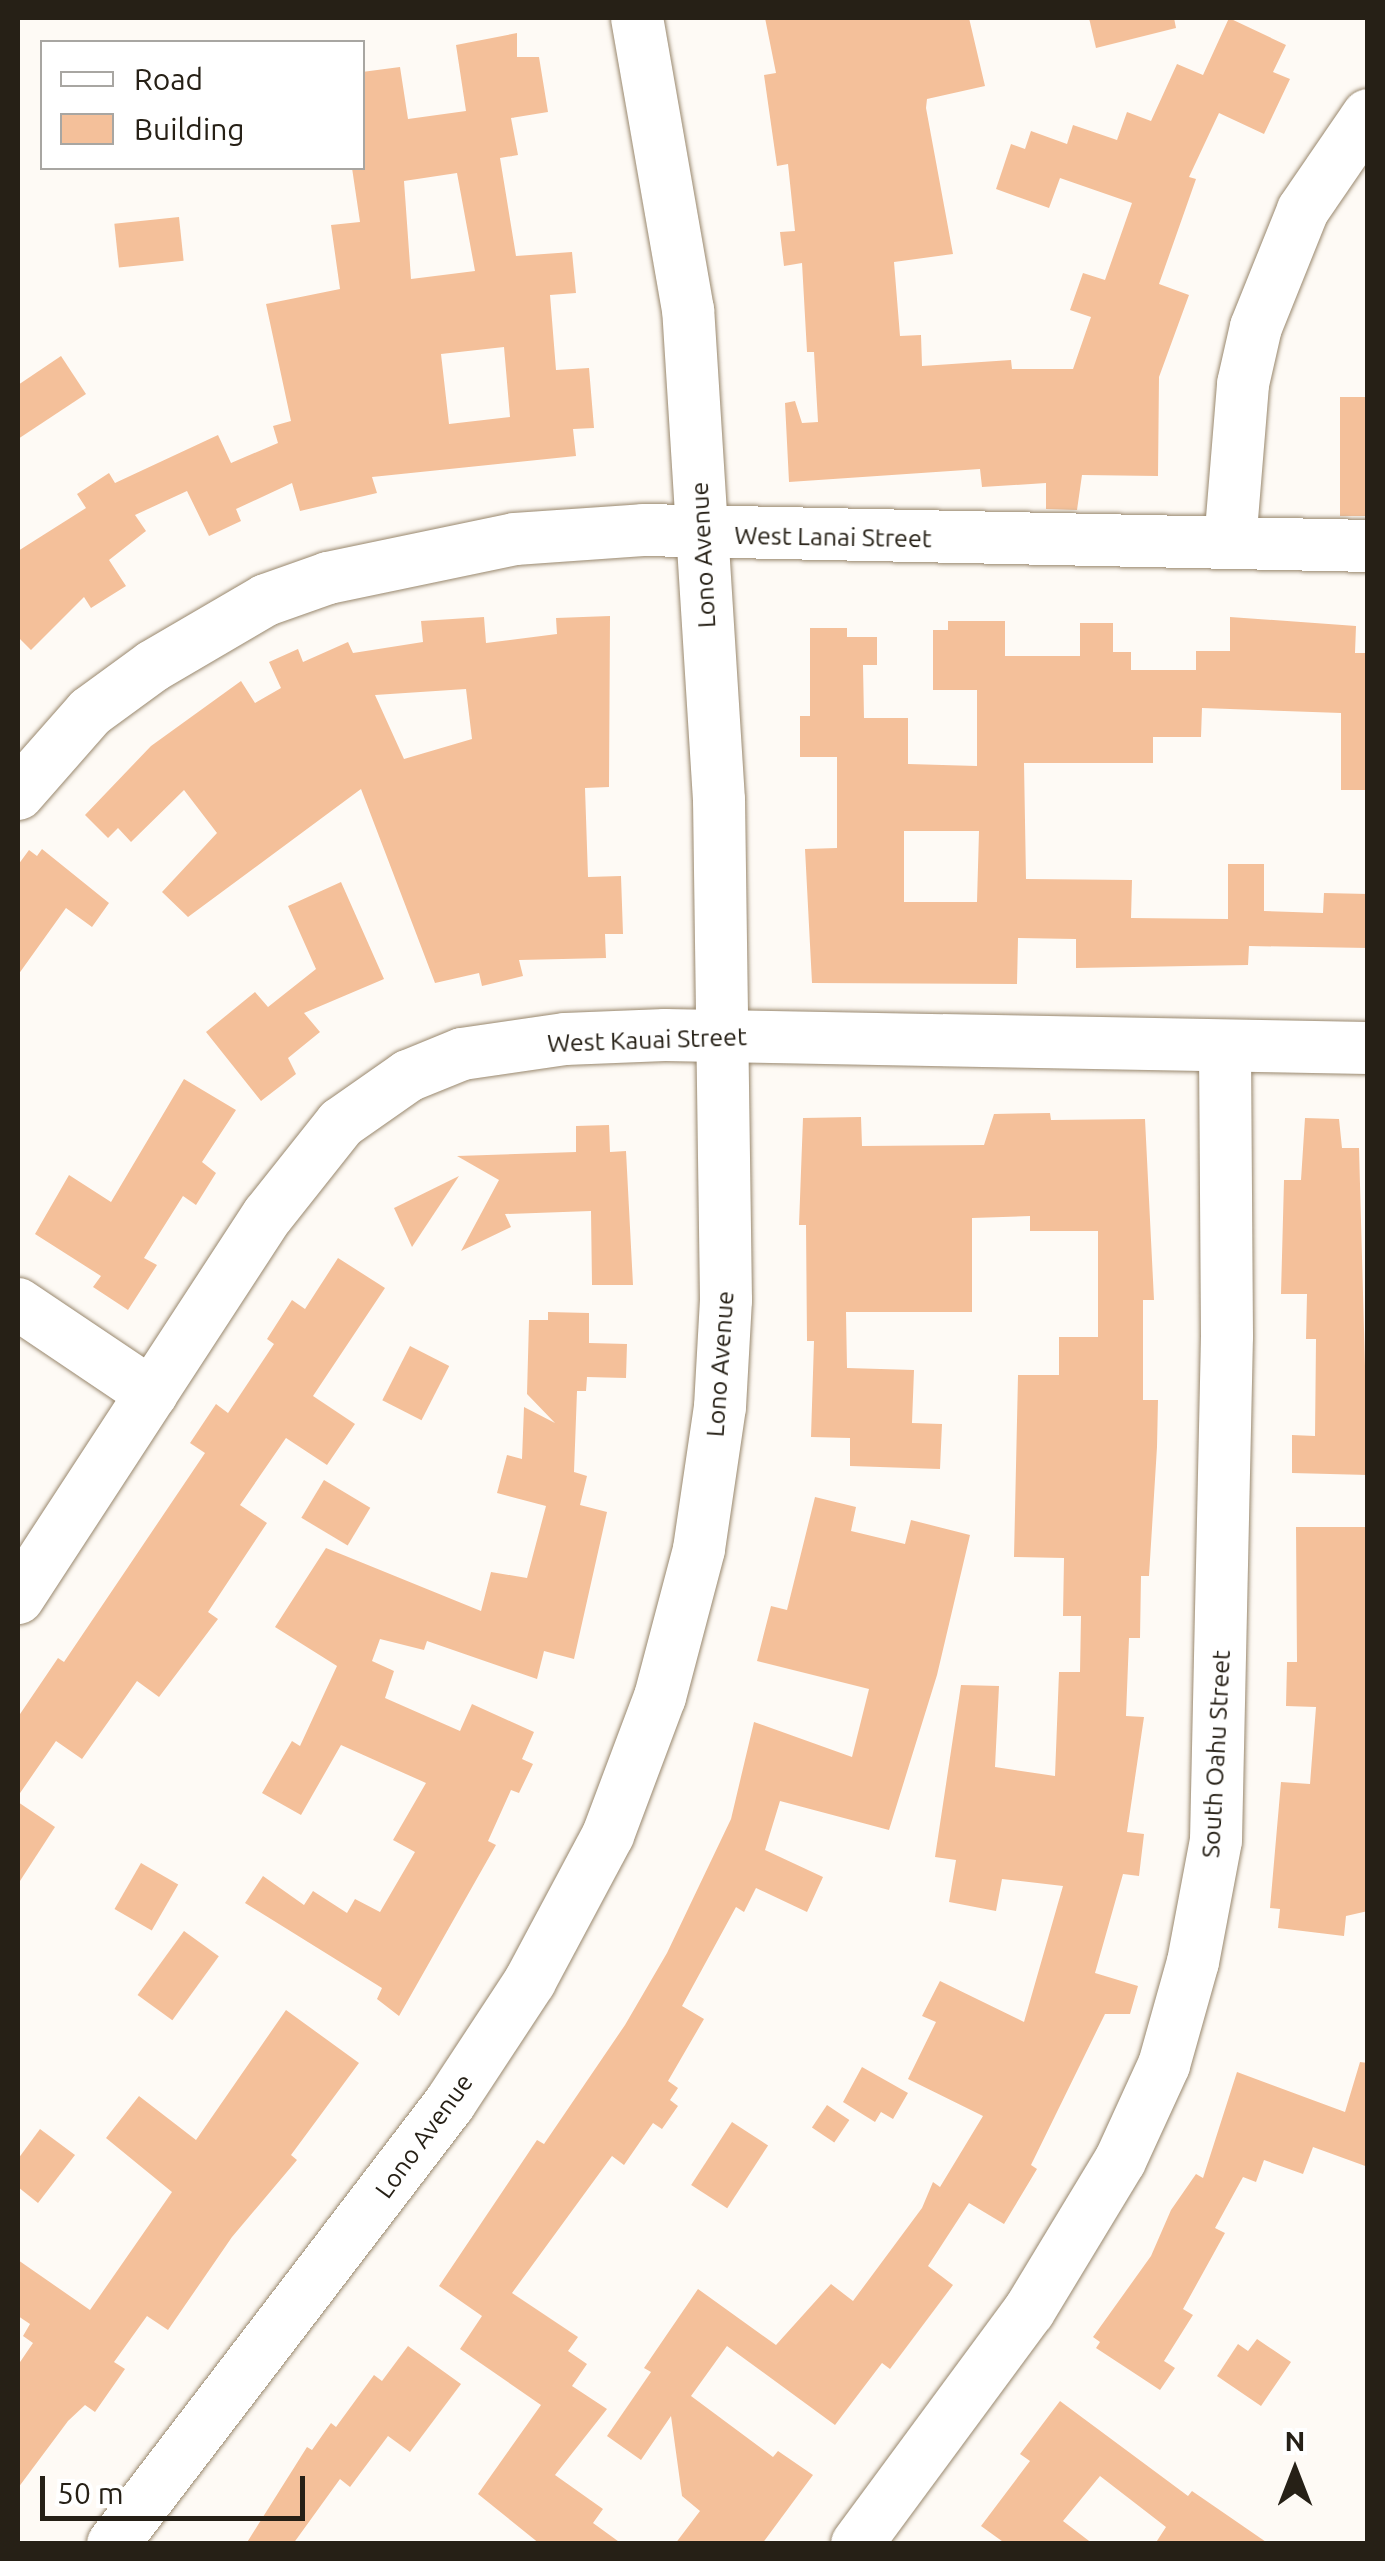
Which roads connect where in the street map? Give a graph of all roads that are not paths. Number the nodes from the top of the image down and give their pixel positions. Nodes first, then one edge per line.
1 (636, 18) edge
2 (1368, 115) edge
3 (702, 534) junction
4 (1230, 544) junction
5 (1368, 546) edge
6 (18, 794) edge
7 (725, 1036) junction
8 (1225, 1046) junction
9 (1368, 1048) edge
10 (18, 1304) edge
11 (152, 1394) junction
12 (18, 1598) edge
13 (113, 2544) edge
14 (857, 2544) edge

1 - 3 street, Lono Avenue
2 - 4 street
3 - 4 street, West Lanai Street
3 - 6 street, West Lanai Street
3 - 7 street, Lono Avenue
4 - 5 street, West Lanai Street
7 - 8 street, West Kauai Street
7 - 11 street, West Kauai Street
7 - 13 street, Lono Avenue
8 - 9 street, West Kauai Street
8 - 14 street, South Oahu Street
10 - 11 street
11 - 12 street, West Kauai Street

